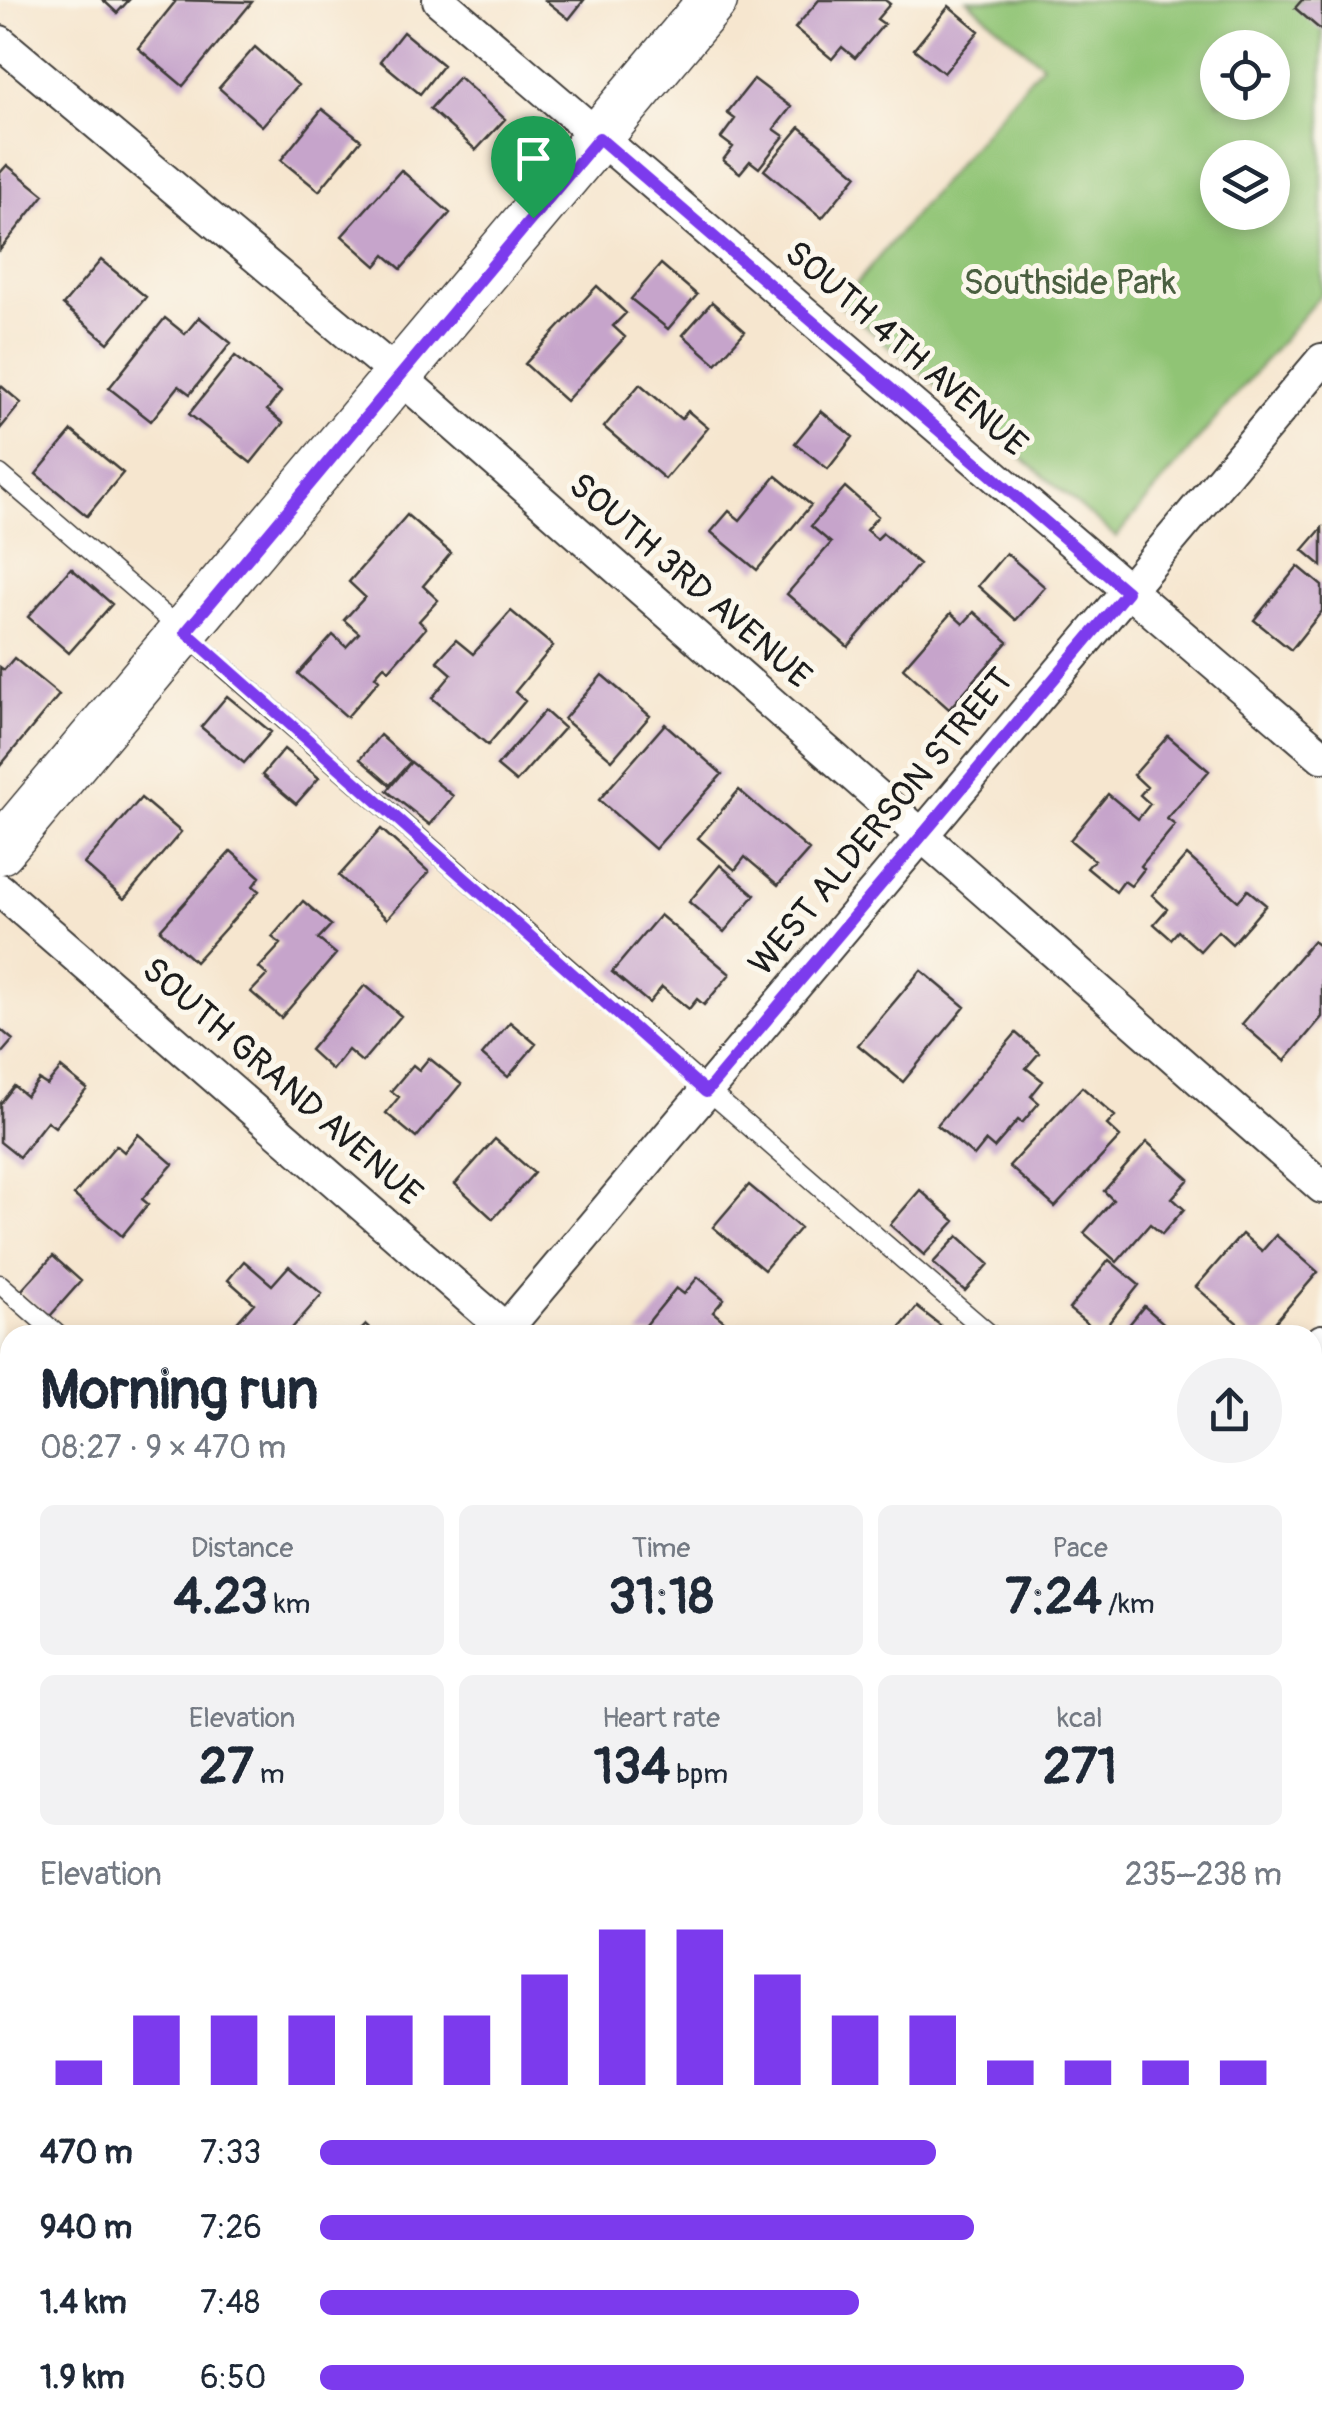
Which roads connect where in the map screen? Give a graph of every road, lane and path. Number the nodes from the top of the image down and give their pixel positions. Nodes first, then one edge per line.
1 (439, 0) edge
2 (713, 0) edge
3 (0, 42) edge
4 (599, 138) junction
5 (1322, 360) edge
6 (400, 378) junction
7 (0, 474) edge
8 (1127, 592) junction
9 (186, 632) junction
10 (1322, 756) edge
11 (920, 837) junction
12 (0, 850) edge
13 (0, 890) edge
14 (706, 1092) junction
15 (1322, 1188) edge
16 (0, 1284) edge
17 (47, 1325) edge
18 (497, 1325) edge
19 (513, 1325) edge
20 (979, 1325) edge

1 - 4 street, SOUTH 4TH AVENUE
2 - 4 main road
3 - 6 street, SOUTH 3RD AVENUE
4 - 6 main road
4 - 8 street, SOUTH 4TH AVENUE
5 - 8 street, WEST ALDERSON STREET
6 - 9 main road
6 - 11 street, SOUTH 3RD AVENUE
7 - 9 lane
8 - 10 street, SOUTH 4TH AVENUE
8 - 11 street, WEST ALDERSON STREET
9 - 12 main road
9 - 14 lane
11 - 14 street, WEST ALDERSON STREET
11 - 15 street, SOUTH 3RD AVENUE
13 - 18 street, SOUTH GRAND AVENUE
14 - 19 street, WEST ALDERSON STREET
14 - 20 lane
16 - 17 lane

